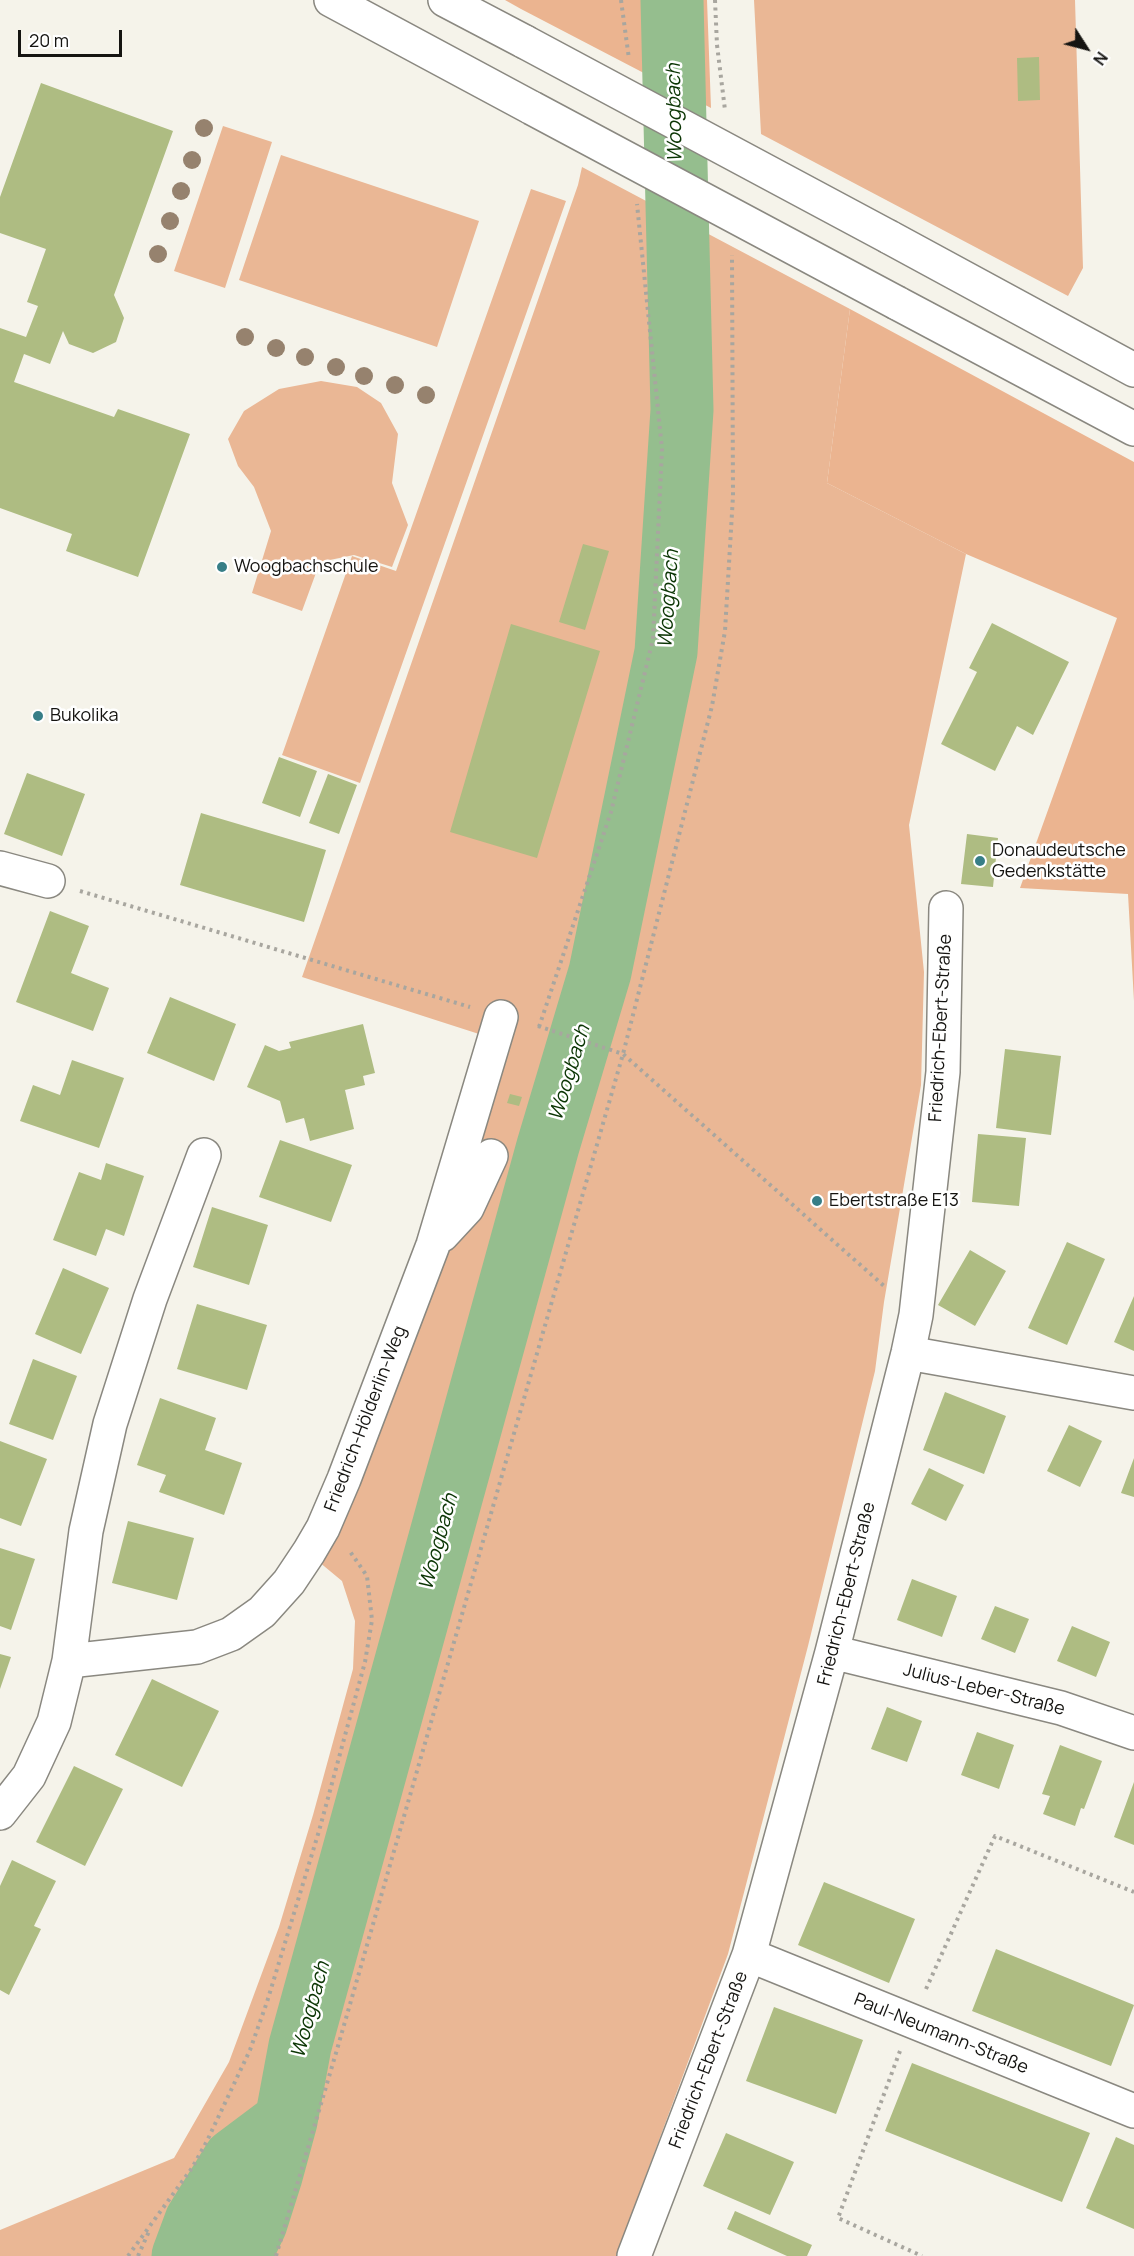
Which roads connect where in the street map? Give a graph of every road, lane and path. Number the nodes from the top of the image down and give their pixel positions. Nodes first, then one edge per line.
1 (330, 0) edge
2 (445, 0) edge
3 (621, 0) edge
4 (715, 0) edge
5 (629, 71) dead end
6 (724, 94) dead end
7 (637, 202) dead end
8 (732, 258) dead end
9 (1134, 370) edge
10 (1134, 429) edge
11 (0, 868) edge
12 (48, 881) joint
13 (946, 908) dead end
14 (501, 1017) junction
15 (539, 1026) junction
16 (623, 1054) junction
17 (204, 1155) dead end
18 (491, 1156) dead end
19 (433, 1245) junction
20 (916, 1315) junction
21 (908, 1353) junction
22 (1134, 1394) edge
23 (323, 1528) junction
24 (832, 1652) junction
25 (69, 1661) junction
26 (1134, 1733) edge
27 (0, 1813) edge
28 (749, 1956) junction
29 (1134, 2111) edge
30 (153, 2223) junction
31 (128, 2256) edge
32 (138, 2256) edge
33 (276, 2256) edge
34 (634, 2256) edge

1 - 10 main road, bridge
2 - 9 main road, bridge
3 - 5 path
4 - 6 path
7 - 15 path
8 - 16 path
11 - 12 main road
12 - 14 path
13 - 20 main road, Friedrich-Ebert-Straße
14 - 15 path
14 - 19 main road, Friedrich-Hölderlin-Weg
15 - 16 path
16 - 20 path
16 - 33 path
17 - 25 main road
18 - 19 main road
19 - 23 main road, Friedrich-Hölderlin-Weg
20 - 21 main road, Friedrich-Ebert-Straße
21 - 22 main road
21 - 24 main road, Friedrich-Ebert-Straße
23 - 25 main road, Friedrich-Hölderlin-Weg
23 - 30 path
24 - 26 main road, Julius-Leber-Straße
24 - 28 main road, Friedrich-Ebert-Straße
25 - 27 main road
28 - 29 main road, Paul-Neumann-Straße
28 - 34 main road, Friedrich-Ebert-Straße
30 - 31 path
30 - 32 path

